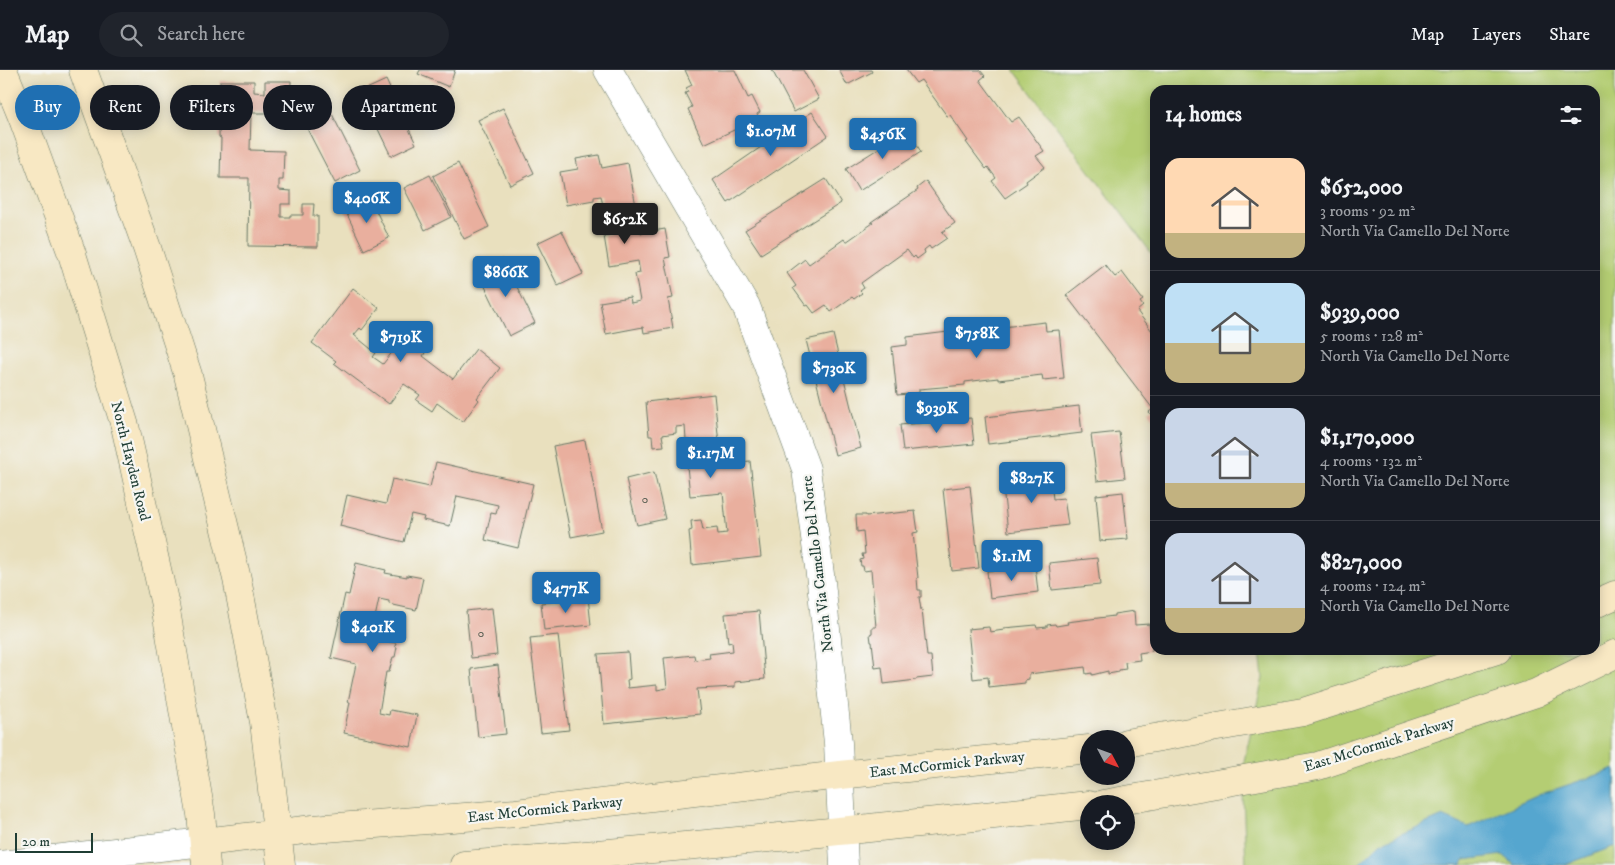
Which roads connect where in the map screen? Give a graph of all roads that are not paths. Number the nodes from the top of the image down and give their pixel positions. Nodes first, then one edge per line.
1 (2, 70) edge
2 (83, 70) edge
3 (608, 70) edge
4 (1615, 595) edge
5 (1600, 602) edge
6 (1615, 654) edge
7 (1481, 655) edge
8 (1135, 741) edge
9 (1080, 750) edge
10 (840, 775) junction
11 (1135, 798) edge
12 (1080, 806) edge
13 (842, 831) junction
14 (278, 833) junction
15 (205, 854) edge
16 (0, 864) edge
17 (281, 865) edge
18 (464, 865) edge
19 (844, 865) edge

1 - 15 main road, North Hayden Road
2 - 14 main road
3 - 10 street, North Via Camello Del Norte
4 - 5 main road
6 - 11 main road, East McCormick Parkway
7 - 8 main road
9 - 10 main road, East McCormick Parkway
10 - 13 street, North Via Camello Del Norte
10 - 14 main road, East McCormick Parkway
12 - 13 main road
13 - 18 main road
13 - 19 street, North Via Camello Del Norte
14 - 15 main road, East McCormick Parkway
14 - 17 main road
15 - 16 street, East McCormick Parkway

